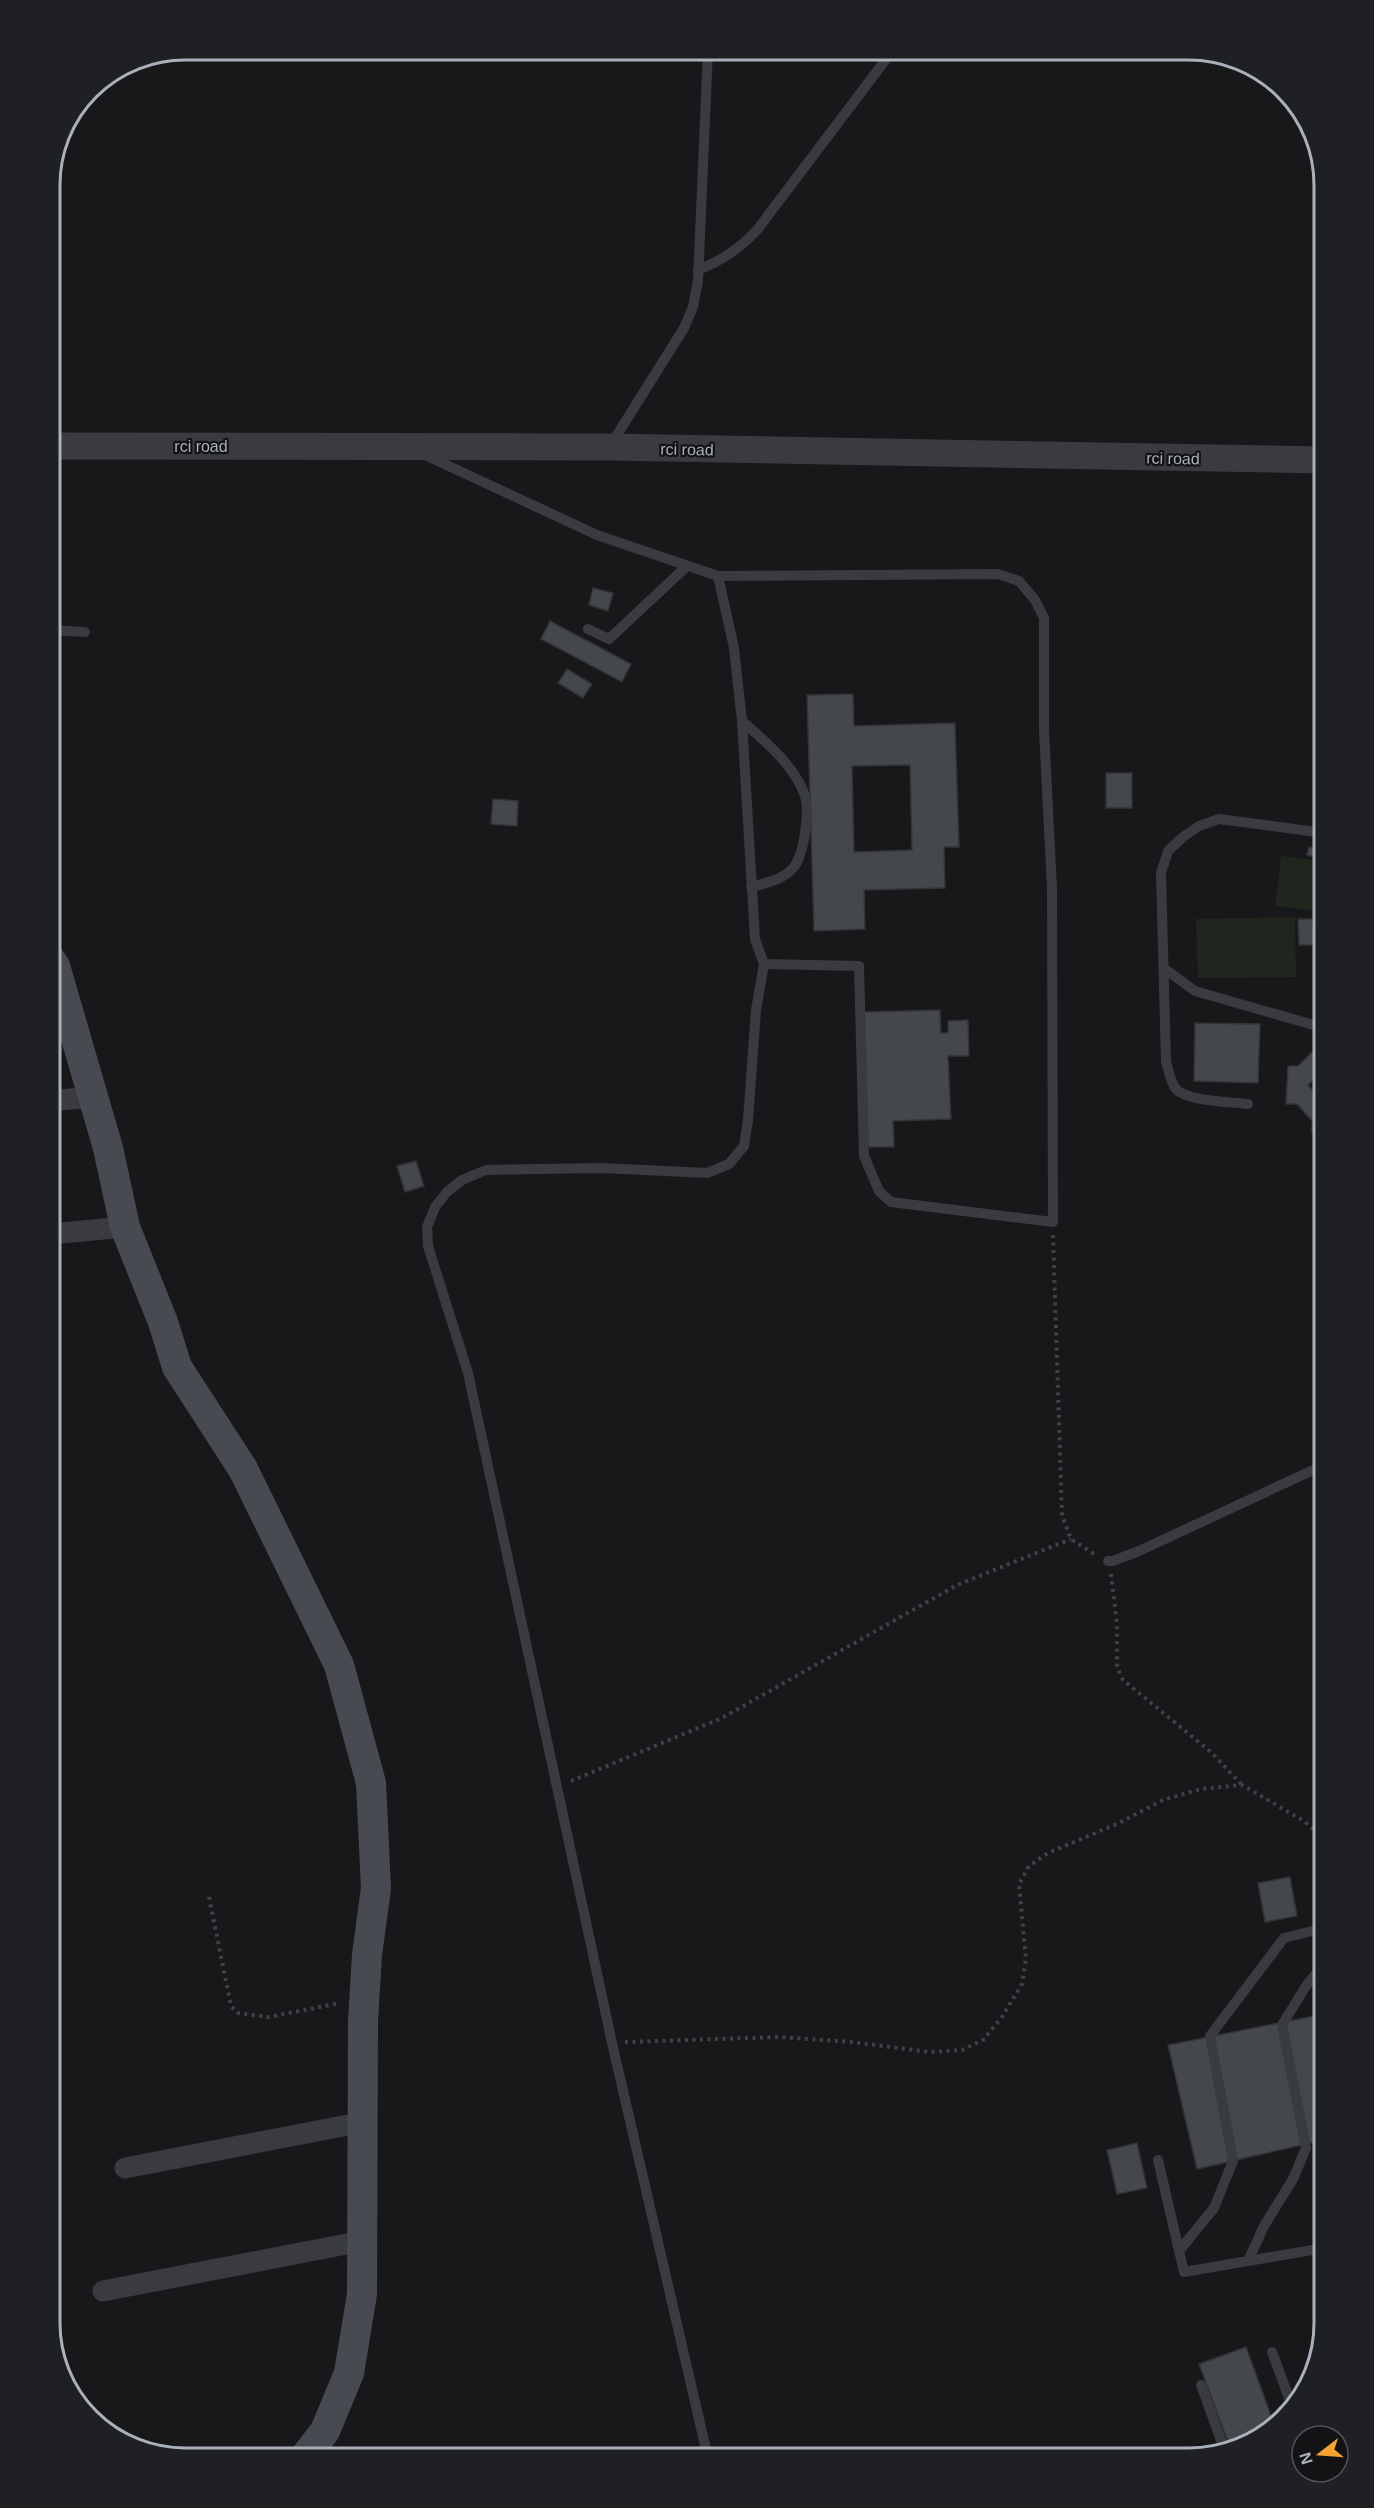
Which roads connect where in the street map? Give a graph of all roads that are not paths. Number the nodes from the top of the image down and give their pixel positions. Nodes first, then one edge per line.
1 (708, 60) edge
2 (885, 60) edge
3 (698, 270) junction
4 (60, 446) edge
5 (406, 446) junction
6 (609, 447) junction
7 (1314, 460) edge
8 (687, 566) junction
9 (718, 576) junction
10 (588, 629) dead end
11 (60, 631) edge
12 (85, 632) dead end
13 (742, 721) junction
14 (1314, 832) edge
15 (751, 887) junction
16 (764, 964) junction
17 (1165, 969) junction
18 (60, 993) edge
19 (1314, 1025) edge
20 (92, 1097) junction
21 (60, 1100) edge
22 (1248, 1104) dead end
23 (125, 1227) junction
24 (60, 1233) edge
25 (1314, 1470) edge
26 (1108, 1561) road end
27 (1314, 1930) edge
28 (1314, 1976) edge
29 (364, 2122) junction
30 (1158, 2160) dead end
31 (125, 2168) dead end
32 (362, 2241) junction
33 (1314, 2250) edge
34 (1179, 2251) junction
35 (1248, 2261) junction
36 (103, 2291) dead end
37 (1272, 2352) dead end
38 (1201, 2385) dead end
39 (1289, 2397) edge
40 (1222, 2444) edge
41 (312, 2448) edge
42 (706, 2448) edge

1 - 3 lane
2 - 3 lane
3 - 6 lane
4 - 5 street, rci road
5 - 6 street, rci road
5 - 8 lane
6 - 7 street, rci road
8 - 9 lane
8 - 10 lane
9 - 13 lane
9 - 16 lane
11 - 12 lane
13 - 15 lane
13 - 15 lane
14 - 17 lane
15 - 16 lane
16 - 42 lane
17 - 19 lane
17 - 22 lane
18 - 20 main road
20 - 21 street
20 - 23 main road
23 - 24 street
23 - 29 main road
25 - 26 lane
27 - 34 lane
28 - 35 lane
29 - 31 street
29 - 32 main road
30 - 34 lane
32 - 36 street
32 - 41 main road
33 - 35 lane
34 - 35 lane
37 - 39 lane
38 - 40 lane

